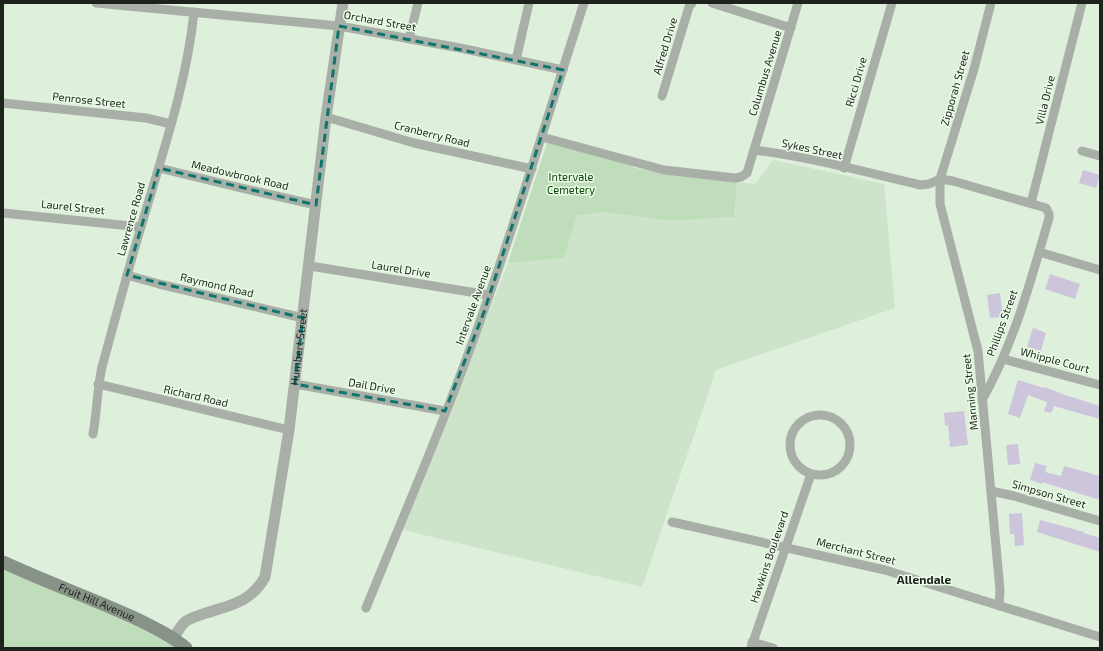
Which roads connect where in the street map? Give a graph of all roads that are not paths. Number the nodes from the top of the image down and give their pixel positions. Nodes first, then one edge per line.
1 (96, 3) edge
2 (343, 3) edge
3 (418, 3) edge
4 (529, 3) edge
5 (584, 3) edge
6 (692, 3) edge
7 (712, 3) edge
8 (798, 3) edge
9 (892, 3) edge
10 (991, 3) edge
11 (1082, 3) edge
12 (194, 12) junction
13 (339, 26) junction
14 (791, 28) junction
15 (409, 39) junction
16 (516, 60) junction
17 (563, 70) junction
18 (662, 96) dead end
19 (3, 103) edge
20 (326, 117) junction
21 (171, 124) junction
22 (542, 137) junction
23 (754, 150) junction
24 (1082, 151) dead end
25 (1100, 156) edge
26 (159, 168) junction
27 (844, 168) junction
28 (532, 169) junction
29 (940, 179) junction
30 (1031, 203) junction
31 (316, 205) junction
32 (3, 213) edge
33 (141, 227) junction
34 (1039, 252) junction
35 (310, 266) junction
36 (1100, 270) edge
37 (127, 275) junction
38 (490, 295) junction
39 (303, 318) junction
40 (1003, 359) junction
41 (98, 384) junction
42 (294, 384) junction
43 (1100, 385) edge
44 (982, 400) junction
45 (446, 411) junction
46 (289, 430) junction
47 (93, 434) dead end
48 (810, 474) junction
49 (991, 491) junction
50 (1100, 521) edge
51 (672, 522) dead end
52 (785, 547) junction
53 (3, 562) edge
54 (999, 606) junction
55 (366, 608) dead end
56 (1100, 637) edge
57 (173, 638) junction
58 (752, 645) edge
59 (186, 648) edge
60 (773, 648) edge

1 - 12 street, Orchard Street
2 - 13 street, Humbert Street
3 - 15 street
4 - 16 street
5 - 17 street, Intervale Avenue
6 - 18 street, Alfred Drive
7 - 14 street
8 - 14 street, Columbus Avenue
9 - 27 street, Ricci Drive
10 - 29 street, Zipporah Street
11 - 30 street, Villa Drive
12 - 13 street, Orchard Street
12 - 21 street, Lawrence Road
13 - 15 street, Orchard Street
13 - 20 street, Humbert Street
14 - 23 street, Columbus Avenue
15 - 16 street, Orchard Street
16 - 17 street, Orchard Street
17 - 22 street, Intervale Avenue
19 - 21 street, Penrose Street
20 - 28 street, Cranberry Road
20 - 31 street, Humbert Street
21 - 26 street, Lawrence Road
22 - 23 street
22 - 28 street, Intervale Avenue
23 - 27 street, Sykes Street
24 - 25 street
26 - 31 street, Meadowbrook Road
26 - 33 street, Lawrence Road
27 - 29 street, Sykes Street
28 - 38 street, Intervale Avenue
29 - 30 street, Sykes Street
29 - 44 street, Manning Street
30 - 34 street, Sykes Street
31 - 35 street, Humbert Street
32 - 33 street, Laurel Street
33 - 37 street, Lawrence Road
34 - 36 street
34 - 40 street, Phillips Street
35 - 38 street, Laurel Drive
35 - 39 street, Humbert Street
37 - 39 street, Raymond Road
37 - 41 street, Lawrence Road
38 - 45 street, Intervale Avenue
39 - 42 street, Humbert Street
40 - 43 street, Whipple Court
40 - 44 street, Phillips Street
41 - 46 street, Richard Road
41 - 47 street, Lawrence Road
42 - 45 street, Dail Drive
42 - 46 street, Humbert Street
44 - 49 street, Manning Street
45 - 55 street, Intervale Avenue
46 - 57 street, Humbert Street
48 - 48 street
48 - 52 street, Hawkins Boulevard
49 - 50 street, Simpson Street
49 - 54 street, Manning Street
51 - 52 street, Merchant Street
52 - 54 street, Merchant Street
52 - 58 street, Hawkins Boulevard
53 - 57 main road, Fruit Hill Avenue
54 - 56 street, Merchant Street
57 - 59 main road, Fruit Hill Avenue
58 - 60 street

